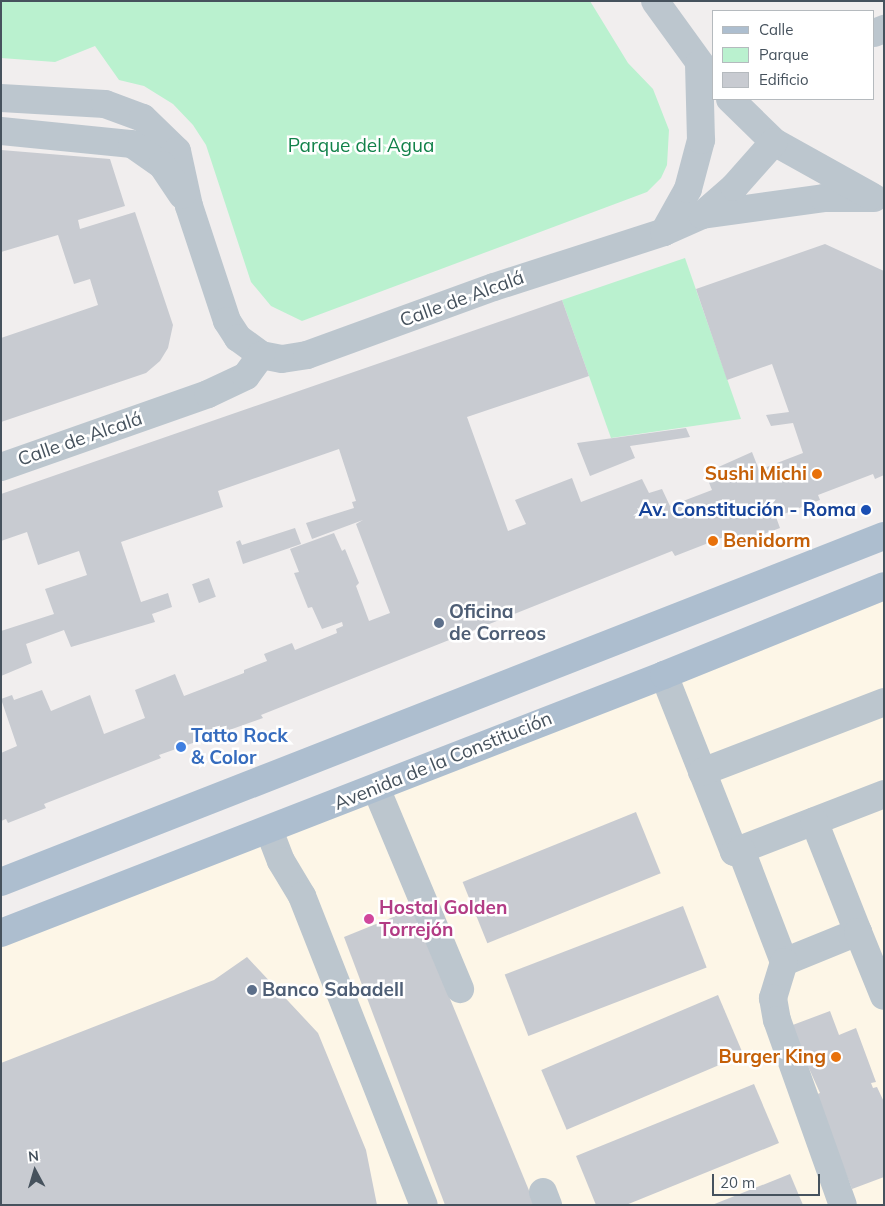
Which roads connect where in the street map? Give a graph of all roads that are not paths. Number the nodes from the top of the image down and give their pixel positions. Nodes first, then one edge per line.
1 (655, 1) edge
2 (706, 72) edge
3 (1, 98) edge
4 (738, 102) edge
5 (1, 131) edge
6 (774, 142) junction
7 (879, 200) edge
8 (190, 206) junction
9 (702, 215) junction
10 (664, 232) junction
11 (261, 355) junction
12 (1, 466) edge
13 (884, 536) edge
14 (884, 586) edge
15 (664, 675) junction
16 (884, 702) edge
17 (702, 772) junction
18 (376, 788) junction
19 (884, 794) edge
20 (814, 821) junction
21 (269, 830) junction
22 (741, 850) junction
23 (281, 861) junction
24 (1, 882) edge
25 (858, 932) junction
26 (1, 933) edge
27 (784, 962) junction
28 (460, 989) dead end
29 (884, 996) edge
30 (406, 1205) edge
31 (424, 1205) edge
32 (843, 1205) edge

1 - 2 street
2 - 10 street
3 - 8 street
4 - 6 street
5 - 8 street
6 - 7 street
6 - 9 street, Calle de Alcalá
7 - 9 street, Calle de Alcalá
8 - 11 street, Calle de Alcalá
9 - 10 street, Calle de Alcalá
10 - 11 street, Calle de Alcalá
11 - 12 street, Calle de Alcalá
13 - 24 main road
14 - 15 main road, Avenida de la Constitución
15 - 17 street
15 - 18 main road, Avenida de la Constitución
16 - 17 street
17 - 22 street
18 - 21 main road, Avenida de la Constitución
18 - 28 street
19 - 20 street
20 - 22 street
20 - 25 street
21 - 23 street
21 - 26 main road, Avenida de la Constitución
22 - 27 street
23 - 30 street
23 - 31 street
25 - 27 street
25 - 29 street
27 - 32 street

